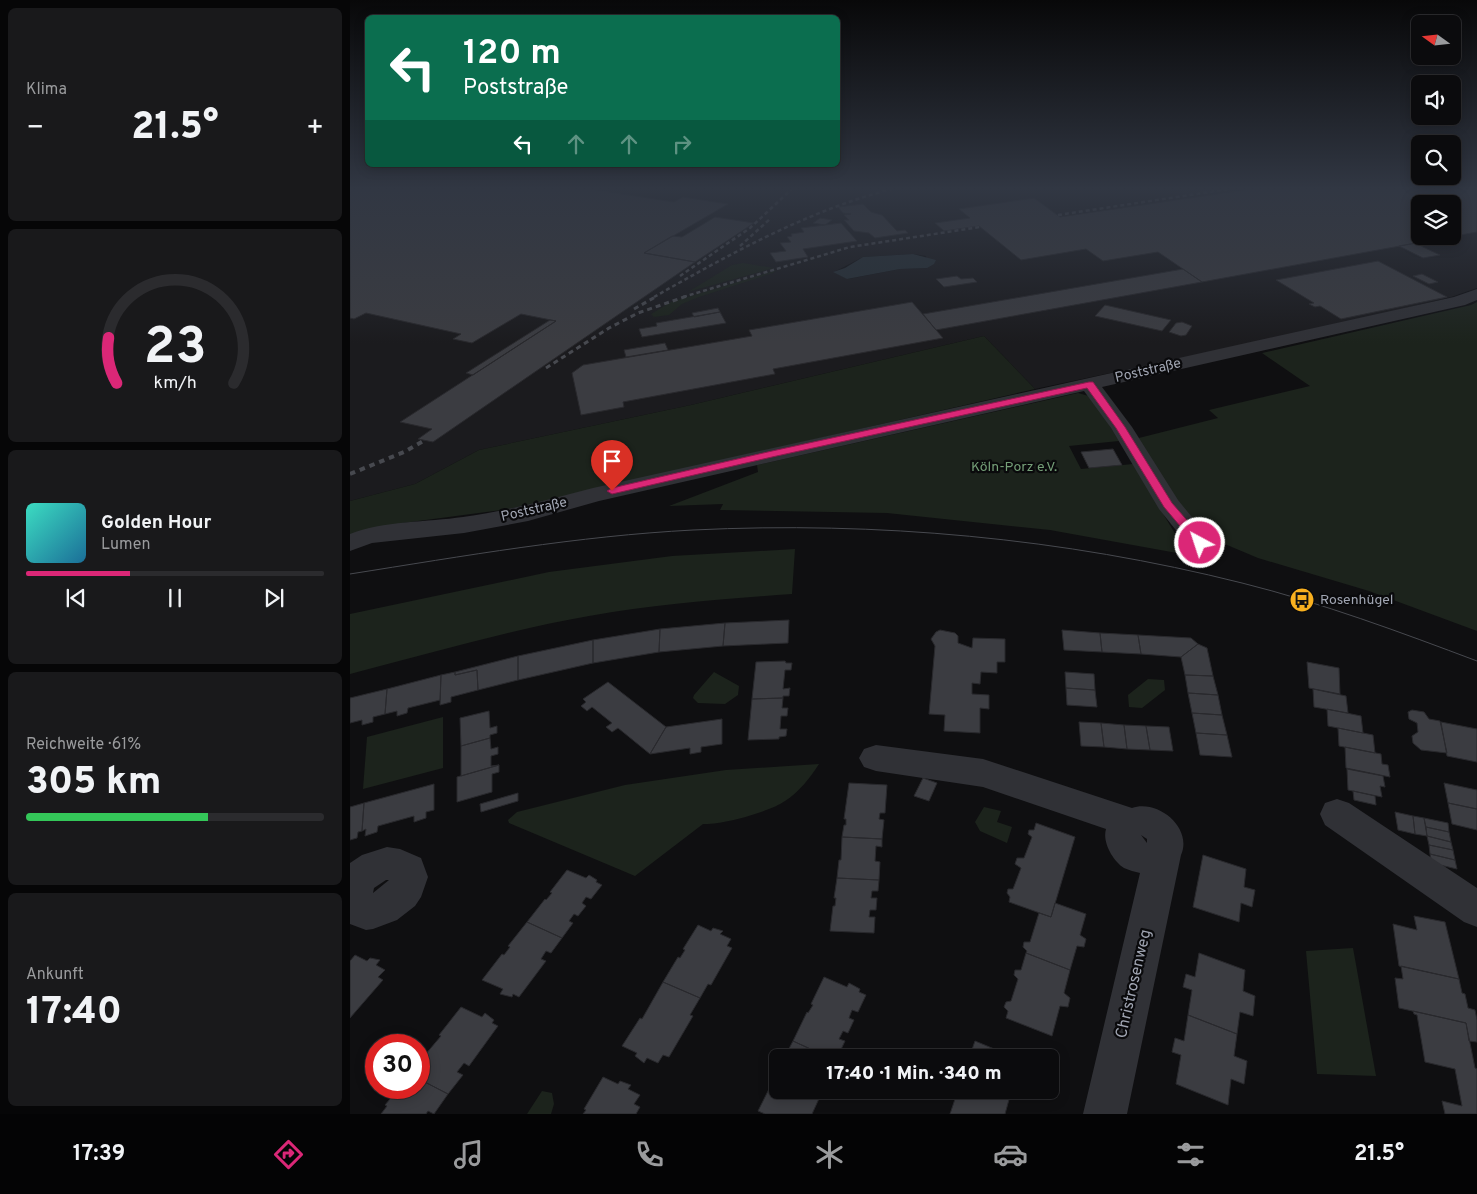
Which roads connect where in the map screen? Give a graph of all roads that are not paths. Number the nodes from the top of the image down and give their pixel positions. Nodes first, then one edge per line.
1 (1477, 294) edge
2 (1089, 384) junction
3 (350, 543) edge
4 (1200, 543) dead end
5 (876, 758) dead end
6 (1337, 814) dead end
7 (1477, 909) edge
8 (1105, 1114) edge

1 - 2 street, Poststraße
2 - 3 street, Poststraße
2 - 4 street
5 - 8 street, Christrosenweg
6 - 7 street

